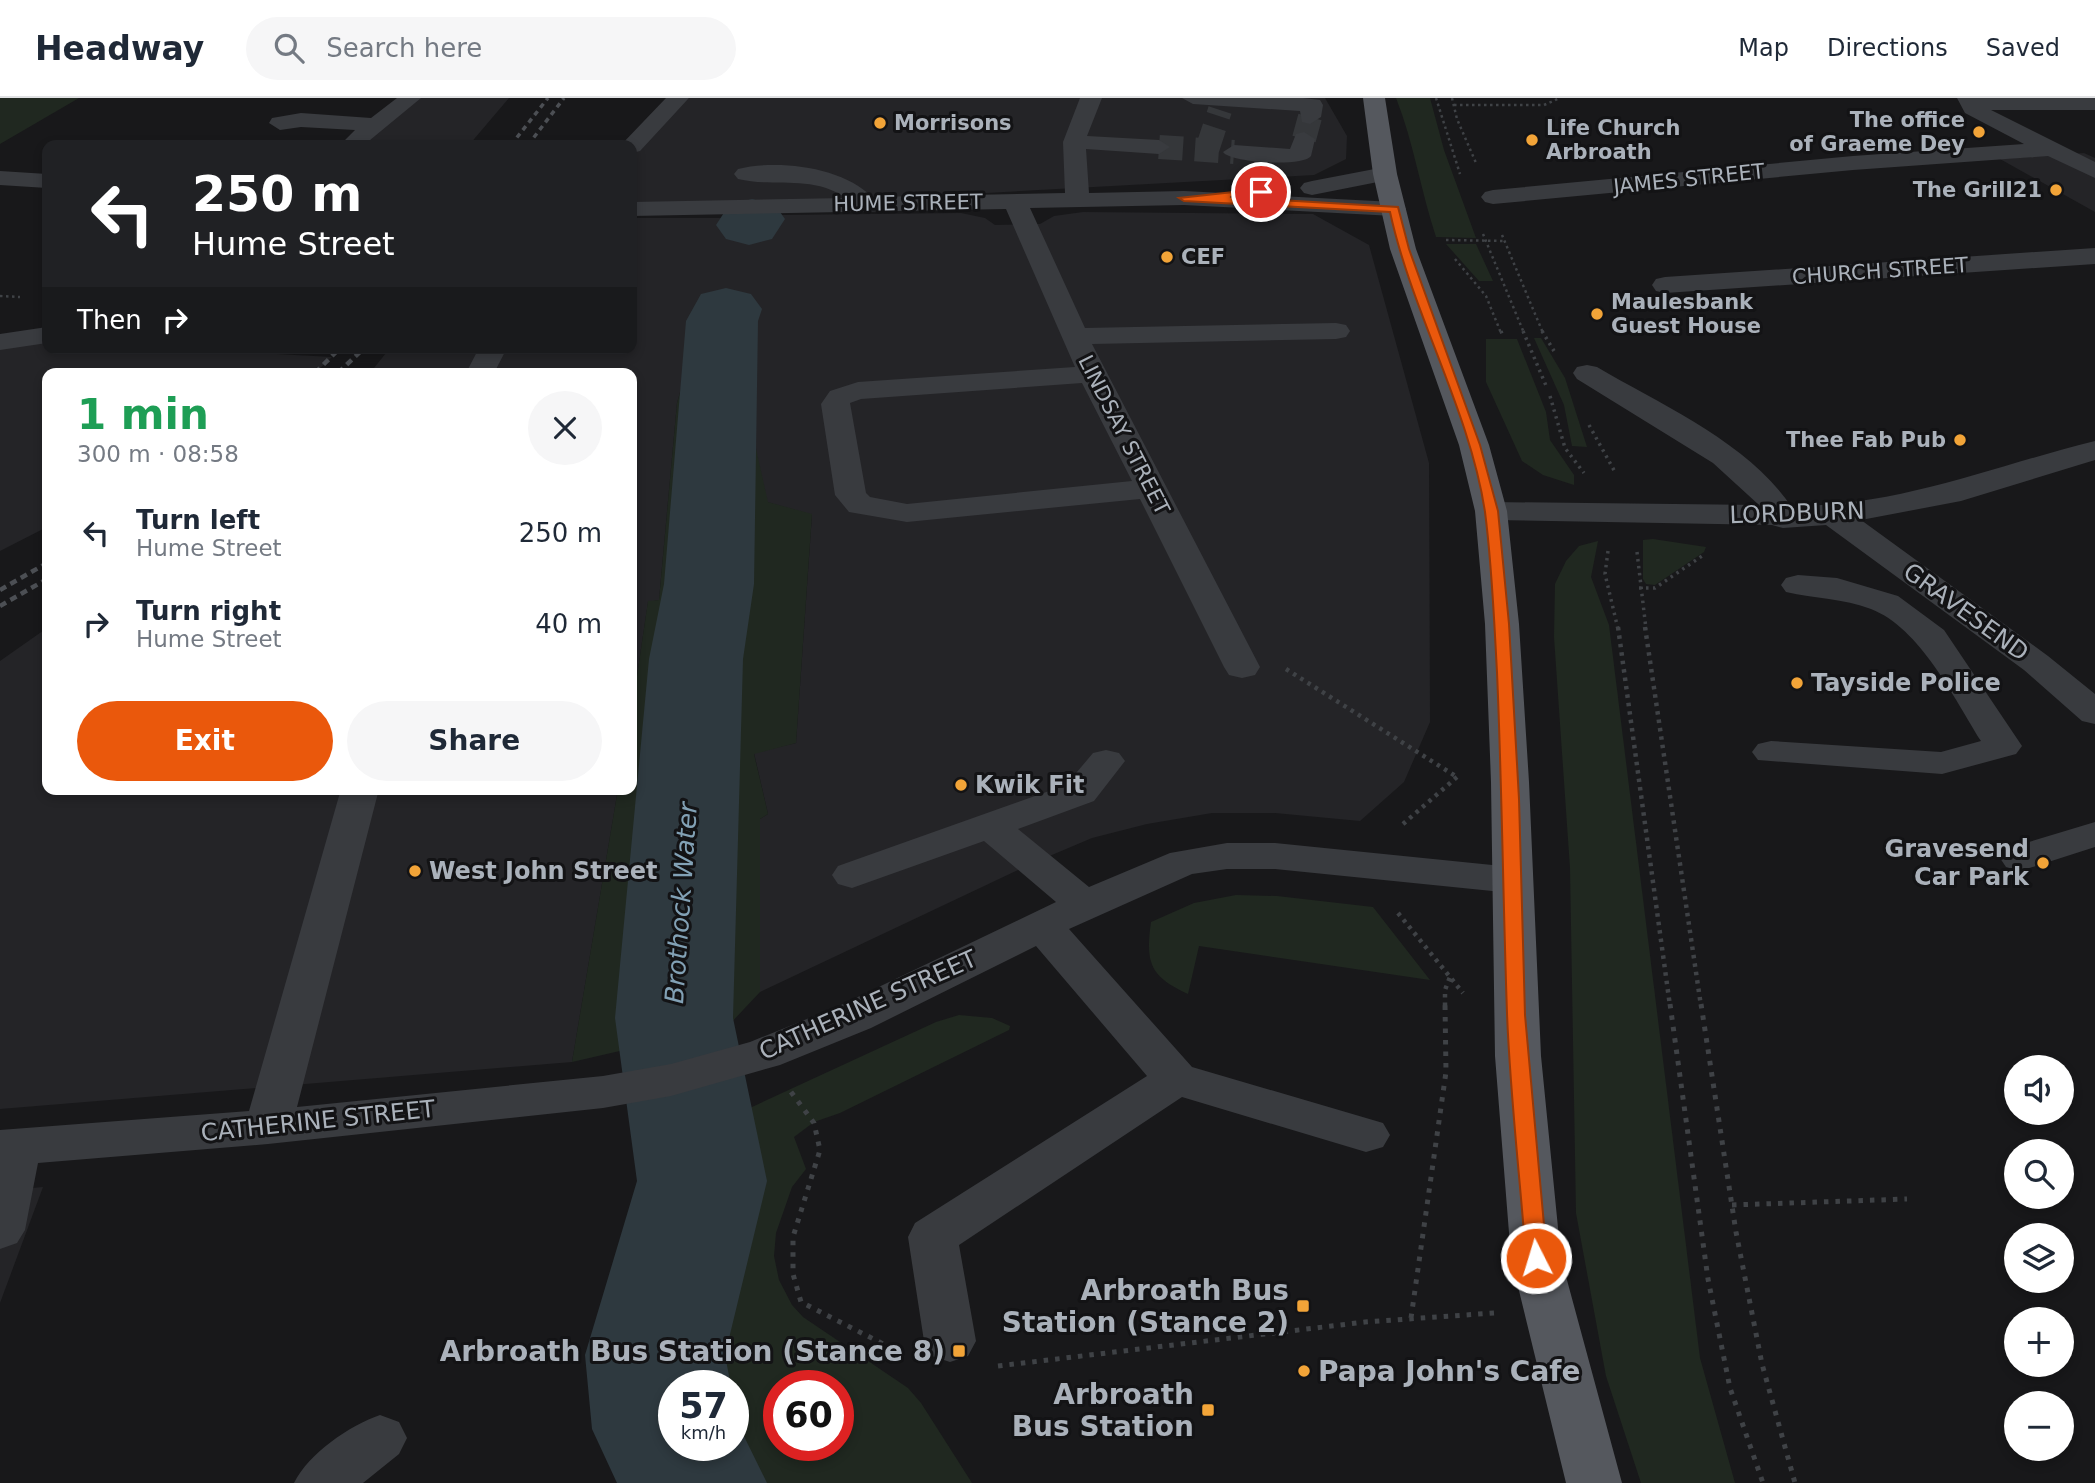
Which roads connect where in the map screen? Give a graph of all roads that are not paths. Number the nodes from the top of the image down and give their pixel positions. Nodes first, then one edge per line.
1 (410, 98) edge
2 (678, 98) edge
3 (1091, 98) edge
4 (1193, 98) edge
5 (1374, 98) edge
6 (1968, 100) edge
7 (1283, 103) junction
8 (2095, 104) edge
9 (280, 122) dead end
10 (375, 125) junction
11 (356, 140) edge
12 (637, 141) edge
13 (1074, 142) junction
14 (1159, 147) tunnel mouth
15 (2052, 149) junction
16 (1234, 152) tunnel mouth
17 (1269, 154) junction
18 (1771, 157) dead end
19 (1791, 169) junction
20 (2095, 171) edge
21 (746, 174) dead end
22 (1385, 174) junction
23 (0, 178) edge
24 (42, 181) edge
25 (1493, 197) dead end
26 (1184, 198) junction
27 (1077, 199) junction
28 (1014, 200) junction
29 (865, 204) junction
30 (637, 209) edge
31 (1394, 209) junction
32 (2095, 256) edge
33 (1665, 285) dead end
34 (1336, 331) dead end
35 (42, 336) edge
36 (1075, 337) junction
37 (0, 342) edge
38 (1587, 373) dead end
39 (1092, 374) junction
40 (2095, 450) edge
41 (1150, 489) junction
42 (1491, 511) junction
43 (1833, 516) junction
44 (1783, 518) junction
45 (1798, 585) dead end
46 (1934, 588) junction
47 (1886, 603) junction
48 (1242, 667) dead end
49 (2095, 713) edge
50 (1771, 752) dead end
51 (1106, 761) dead end
52 (358, 795) edge
53 (990, 826) junction
54 (2095, 834) edge
55 (2020, 858) dead end
56 (852, 875) dead end
57 (1512, 880) junction
58 (1085, 905) junction
59 (1042, 926) junction
60 (1177, 1079) junction
61 (268, 1127) junction
62 (1366, 1135) dead end
63 (9, 1147) edge
64 (0, 1230) edge
65 (947, 1355) road end
66 (380, 1438) dead end
67 (322, 1483) edge
68 (1594, 1483) edge

1 - 10 street
2 - 12 street
3 - 13 street
4 - 7 street
5 - 22 main road
6 - 8 street
6 - 15 street
7 - 17 street
7 - 17 street
9 - 10 street
10 - 11 street
13 - 14 street
13 - 27 street
15 - 19 street, JAMES STREET
15 - 20 street
16 - 17 street
18 - 19 street
19 - 25 street, JAMES STREET
21 - 29 street
22 - 26 street, HUME STREET
22 - 31 main road
23 - 24 street
26 - 27 street, HUME STREET
26 - 31 street, HUME STREET
27 - 28 street, HUME STREET
28 - 29 street, HUME STREET
28 - 36 street, LINDSAY STREET
29 - 30 street, HUME STREET
31 - 42 main road
32 - 33 street, CHURCH STREET
34 - 36 street
35 - 37 street
36 - 39 street, LINDSAY STREET
38 - 44 street
39 - 41 street, LINDSAY STREET
39 - 41 street
40 - 43 street, LORDBURN
41 - 48 street, LINDSAY STREET
42 - 44 street, LORDBURN
42 - 57 main road
43 - 44 street, LORDBURN
43 - 46 street, GRAVESEND
45 - 47 street
46 - 47 street
46 - 49 street, GRAVESEND
47 - 50 street
51 - 53 street
52 - 61 street
53 - 56 street
53 - 58 street
54 - 55 street
57 - 58 street, CATHERINE STREET
57 - 68 main road
58 - 59 street, CATHERINE STREET
59 - 60 street
59 - 61 street, CATHERINE STREET
60 - 62 street
60 - 65 street
61 - 63 street, CATHERINE STREET
63 - 64 street
66 - 67 street

